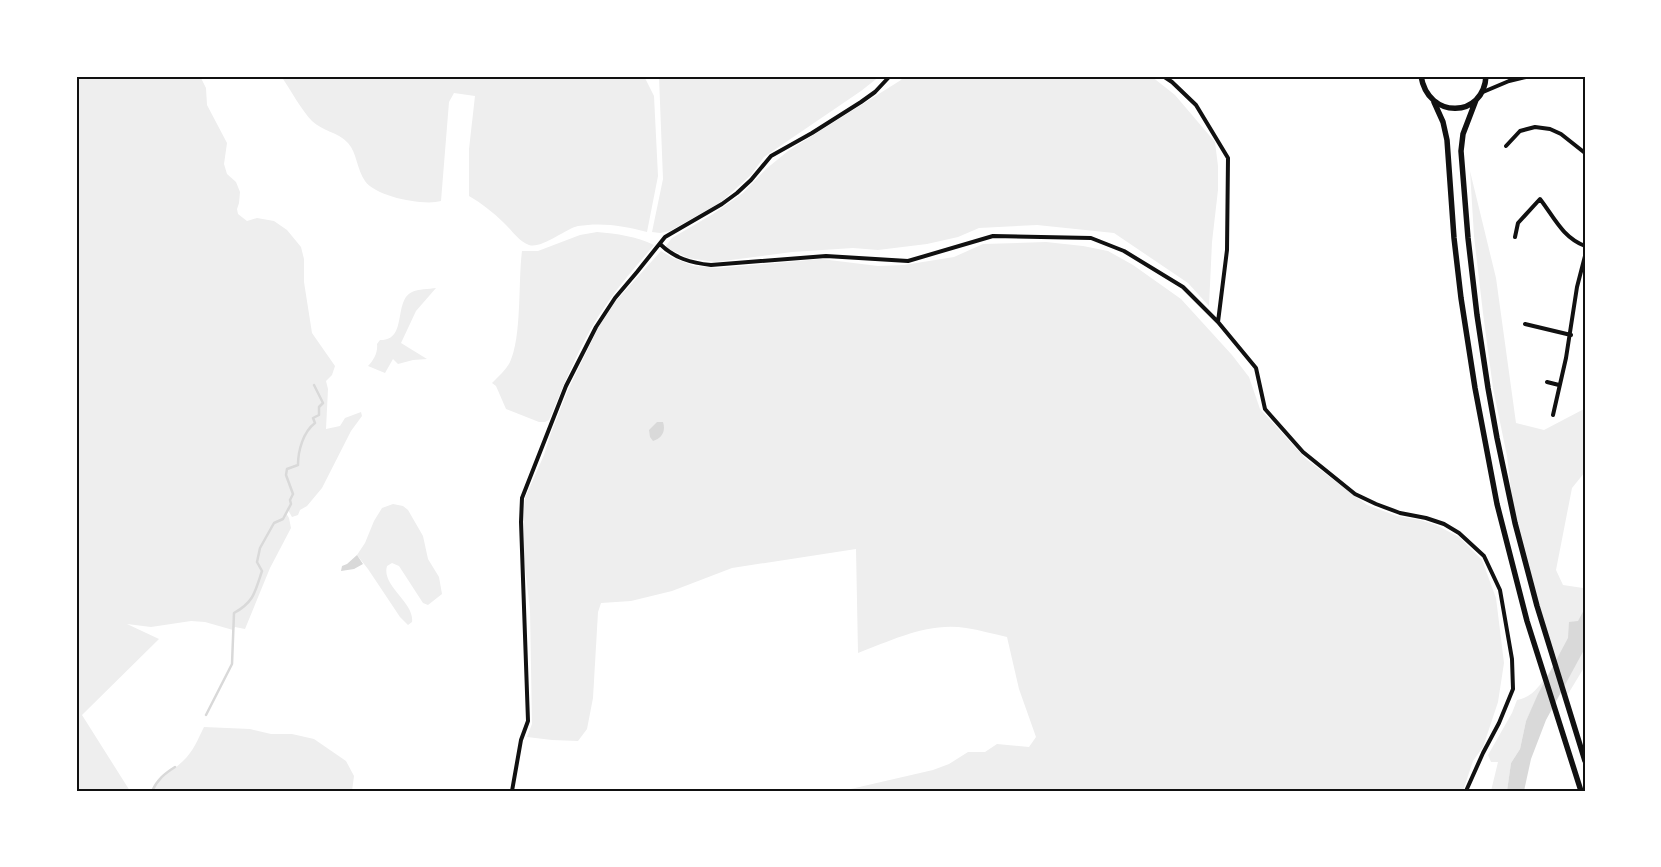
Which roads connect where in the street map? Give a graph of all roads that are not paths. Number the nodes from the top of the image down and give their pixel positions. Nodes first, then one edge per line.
1 (890, 76) edge
2 (1163, 76) edge
3 (1422, 76) edge
4 (1486, 76) edge
5 (1530, 76) edge
6 (1481, 93) junction
7 (1476, 100) junction
8 (1434, 102) junction
9 (1506, 146) dead end
10 (1585, 153) edge
11 (1515, 237) dead end
12 (660, 244) junction
13 (1585, 246) edge
14 (1585, 256) edge
15 (1577, 287) junction
16 (1585, 288) edge
17 (1218, 322) junction
18 (1525, 324) dead end
19 (1571, 335) junction
20 (1546, 382) dead end
21 (1559, 385) junction
22 (1553, 415) dead end
23 (1585, 761) edge
24 (512, 791) edge
25 (1466, 791) edge
26 (1581, 791) edge

1 - 12 street
2 - 17 street
3 - 8 main road
4 - 6 main road
5 - 6 street
6 - 7 main road
7 - 8 main road
7 - 23 main road
8 - 26 main road
9 - 10 street
11 - 13 street
12 - 17 street
12 - 24 street
14 - 15 street
15 - 16 street
15 - 19 street
17 - 25 street
18 - 19 street
19 - 21 street
20 - 21 street
21 - 22 street

